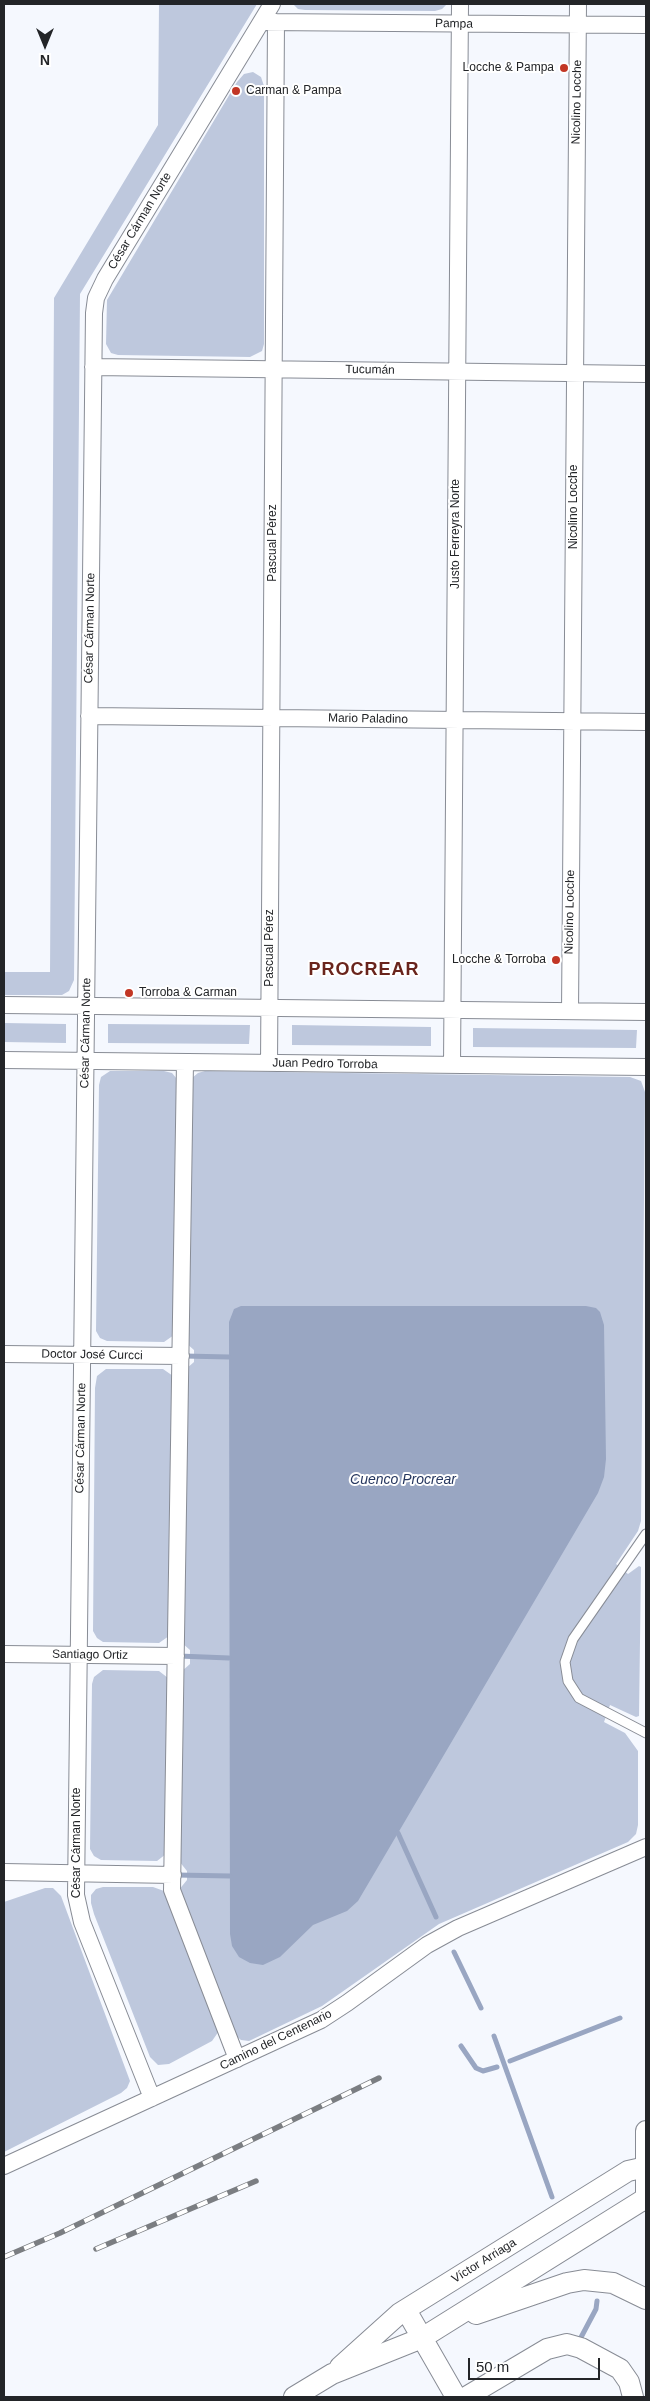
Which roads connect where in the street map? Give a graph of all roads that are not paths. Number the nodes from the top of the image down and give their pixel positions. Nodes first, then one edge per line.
1 (272, 4) edge
2 (460, 4) edge
3 (578, 4) edge
4 (269, 22) junction
5 (460, 24) junction
6 (578, 25) junction
7 (646, 25) edge
8 (93, 367) junction
9 (274, 369) junction
10 (458, 371) junction
11 (575, 373) junction
12 (646, 374) edge
13 (89, 716) junction
14 (271, 718) junction
15 (455, 720) junction
16 (572, 721) junction
17 (646, 722) edge
18 (4, 1006) edge
19 (86, 1006) junction
20 (269, 1008) junction
21 (453, 1010) junction
22 (570, 1011) junction
23 (646, 1012) edge
24 (4, 1060) edge
25 (86, 1061) junction
26 (185, 1062) junction
27 (269, 1063) junction
28 (452, 1065) junction
29 (646, 1067) edge
30 (4, 1354) edge
31 (82, 1355) junction
32 (180, 1356) junction
33 (646, 1534) edge
34 (4, 1654) edge
35 (79, 1655) junction
36 (176, 1656) junction
37 (646, 1733) edge
38 (646, 1847) edge
39 (5, 1873) edge
40 (76, 1874) junction
41 (173, 1875) junction
42 (237, 2059) junction
43 (152, 2098) junction
44 (646, 2131) edge
45 (4, 2166) edge
46 (646, 2167) edge
47 (646, 2199) edge
48 (646, 2299) edge
49 (406, 2310) junction
50 (446, 2324) junction
51 (422, 2338) junction
52 (332, 2374) junction
53 (294, 2397) edge
54 (456, 2397) edge
55 (466, 2397) edge
56 (633, 2397) edge

1 - 4 street, César Cárman Norte
2 - 5 street, Justo Ferreyra Norte
3 - 6 street, Nicolino Locche
4 - 5 street, Pampa
4 - 8 street, César Cárman Norte
4 - 9 street, Pascual Pérez
5 - 6 street, Pampa
5 - 10 street, Justo Ferreyra Norte
6 - 7 street, Pampa
6 - 11 street, Nicolino Locche
8 - 9 street, Tucumán
8 - 13 street, César Cárman Norte
9 - 10 street, Tucumán
9 - 14 street, Pascual Pérez
10 - 11 street, Tucumán
10 - 15 street, Justo Ferreyra Norte
11 - 12 street, Tucumán
11 - 16 street, Nicolino Locche
13 - 14 street, Mario Paladino
13 - 19 street, César Cárman Norte
14 - 15 street, Mario Paladino
14 - 20 street, Pascual Pérez
15 - 16 street, Mario Paladino
15 - 21 street, Justo Ferreyra Norte
16 - 17 street, Mario Paladino
16 - 22 street, Nicolino Locche
18 - 19 street
19 - 20 street
19 - 25 street, César Cárman Norte
20 - 21 street
20 - 27 street, Pascual Pérez
21 - 22 street
21 - 28 street, Justo Ferreyra Norte
22 - 23 street
24 - 25 street, Juan Pedro Torroba
25 - 26 street, Juan Pedro Torroba
25 - 31 street, César Cárman Norte
26 - 27 street, Juan Pedro Torroba
26 - 32 street
27 - 28 street, Juan Pedro Torroba
28 - 29 street, Juan Pedro Torroba
30 - 31 street, Doctor José Curcci
31 - 32 street, Doctor José Curcci
31 - 35 street, César Cárman Norte
32 - 36 street
33 - 37 lane
34 - 35 street, Santiago Ortiz
35 - 36 street, Santiago Ortiz
35 - 40 street, César Cárman Norte
36 - 41 street
38 - 42 street, Camino del Centenario
39 - 40 street
40 - 41 street
40 - 43 street, César Cárman Norte
41 - 42 street
42 - 43 street, Camino del Centenario
43 - 45 street, Camino del Centenario
44 - 46 street
46 - 47 street
46 - 49 street, Víctor Arriaga
47 - 50 street, Víctor Arriaga
48 - 50 street
49 - 51 street
49 - 52 street, Víctor Arriaga
50 - 51 street, Víctor Arriaga
51 - 52 street, Víctor Arriaga
51 - 54 street
52 - 53 street, Víctor Arriaga
55 - 56 street

